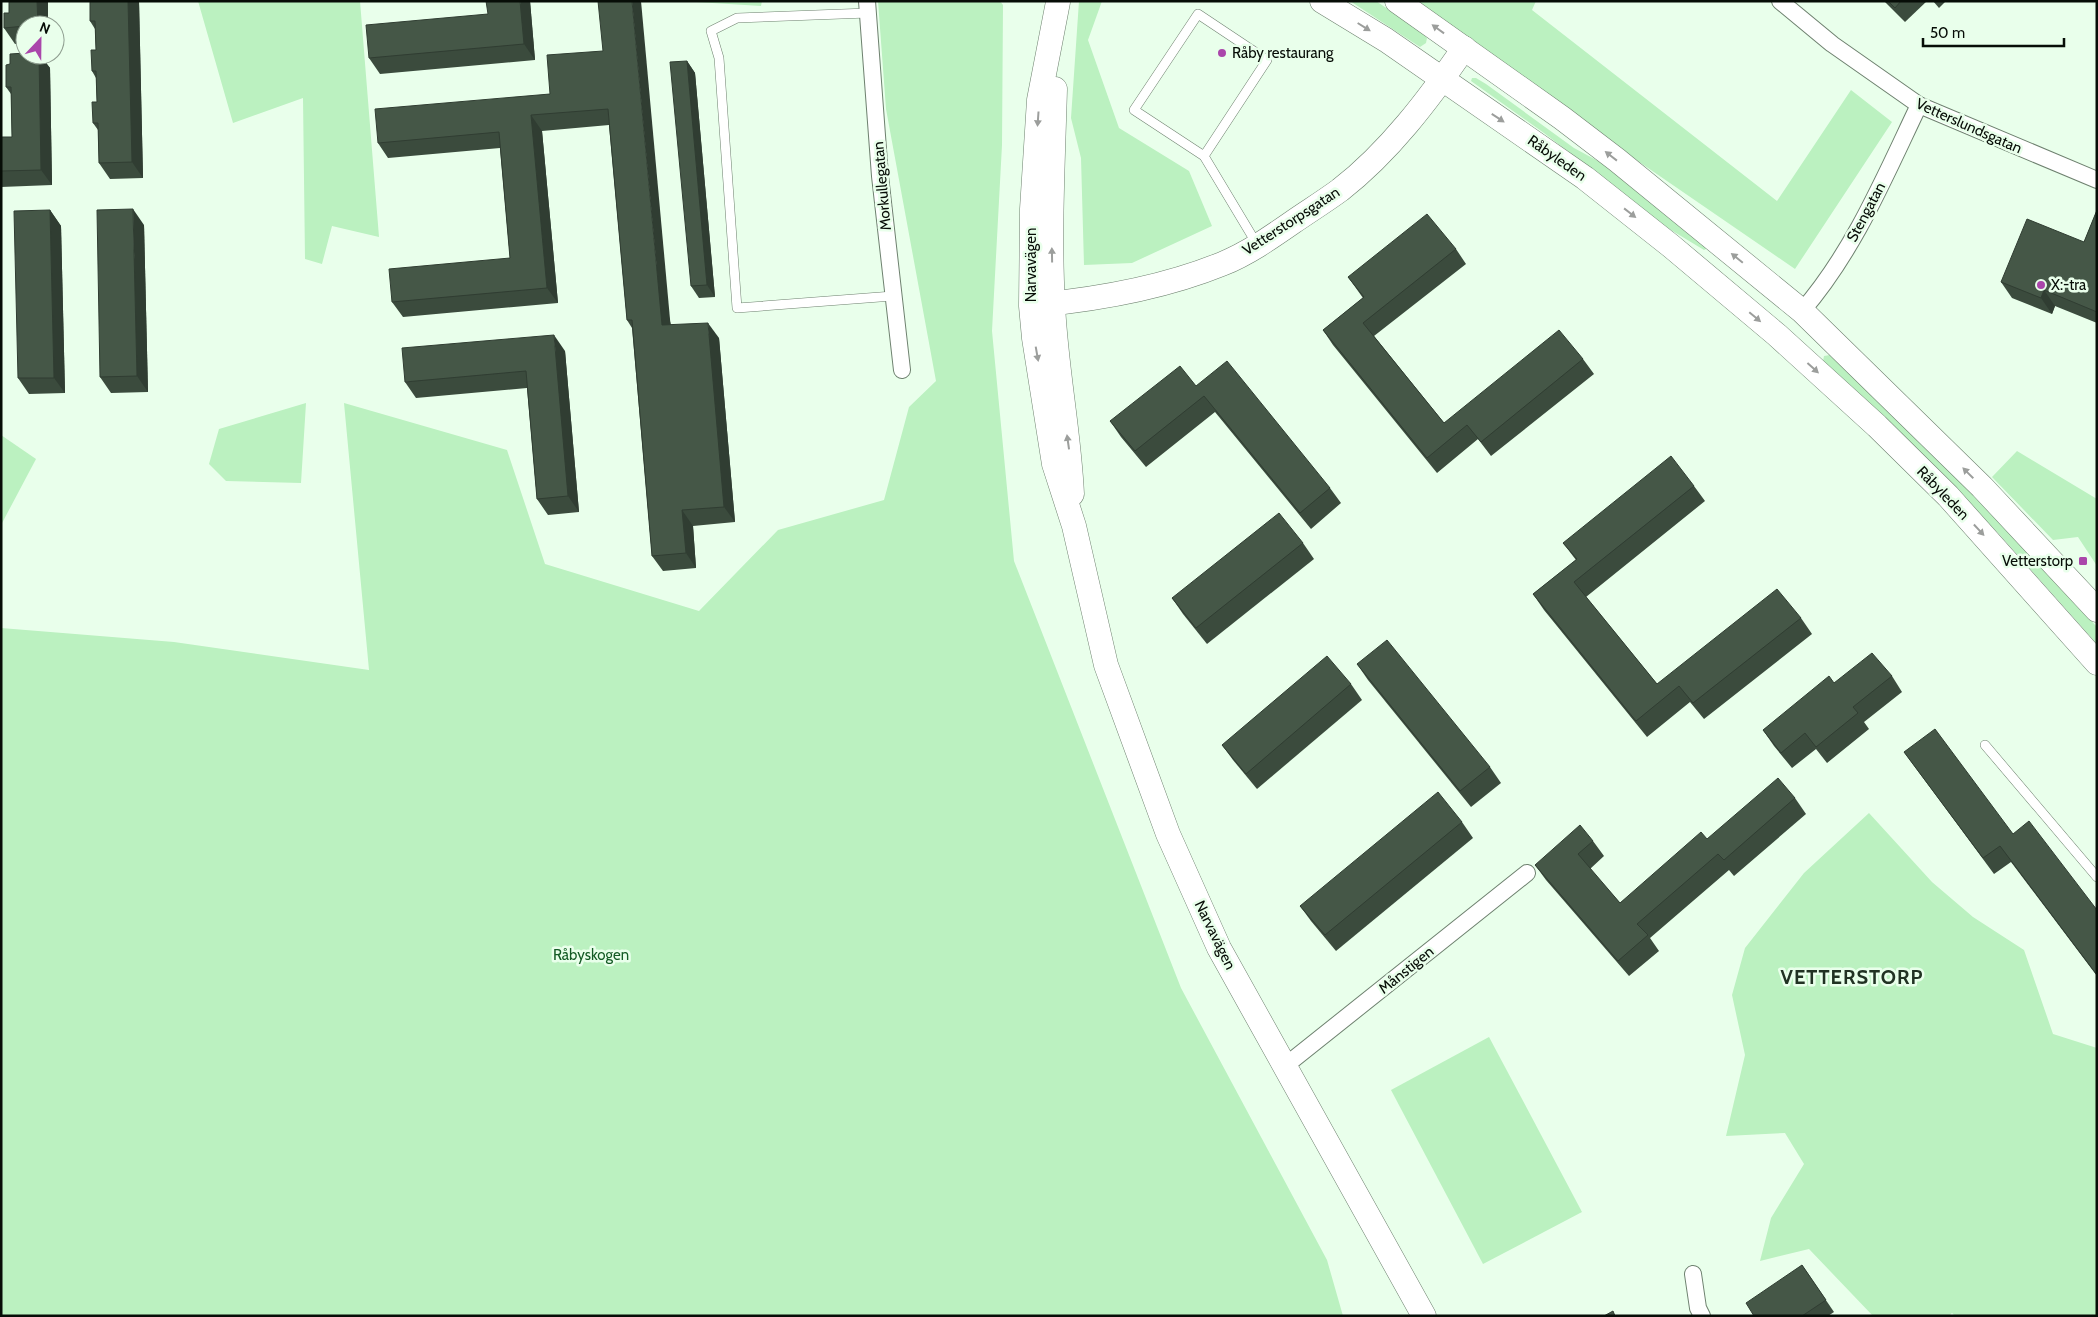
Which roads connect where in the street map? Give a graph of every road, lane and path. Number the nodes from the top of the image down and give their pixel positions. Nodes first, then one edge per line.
1 (1322, 1) edge
2 (1397, 1) edge
3 (1780, 1) edge
4 (1058, 2) edge
5 (868, 7) edge
6 (1464, 48) junction
7 (1442, 81) junction
8 (1919, 105) junction
9 (1204, 156) junction
10 (2097, 180) edge
11 (1258, 246) junction
12 (892, 296) junction
13 (1042, 305) junction
14 (1802, 311) junction
15 (1777, 335) junction
16 (902, 370) dead end
17 (2097, 610) edge
18 (2097, 663) edge
19 (1985, 745) dead end
20 (1527, 873) dead end
21 (2097, 877) edge
22 (1286, 1066) junction
23 (1693, 1274) dead end
24 (1424, 1316) edge
25 (1702, 1316) edge

1 -> 7 main road, Råbyleden
6 -> 2 main road, Råbyleden
3 - 8 street, Vetterslundsgatan
4 - 13 main road, Narvavägen
5 - 12 street, Morkullegatan
5 - 12 lane
6 - 7 main road, Vetterstorpsgatan
14 -> 6 main road, Råbyleden
7 - 11 main road, Vetterstorpsgatan
7 -> 15 main road, Råbyleden
8 - 10 street, Vetterslundsgatan
8 - 14 street, Stengatan
9 - 9 lane
9 - 11 lane
11 - 13 main road, Vetterstorpsgatan
12 - 16 street, Morkullegatan
13 - 22 main road, Narvavägen
14 - 15 main road
17 -> 14 main road, Råbyleden
15 -> 18 main road, Råbyleden
19 - 21 lane
20 - 22 street, Månstigen
22 - 24 main road, Narvavägen
23 - 25 street

